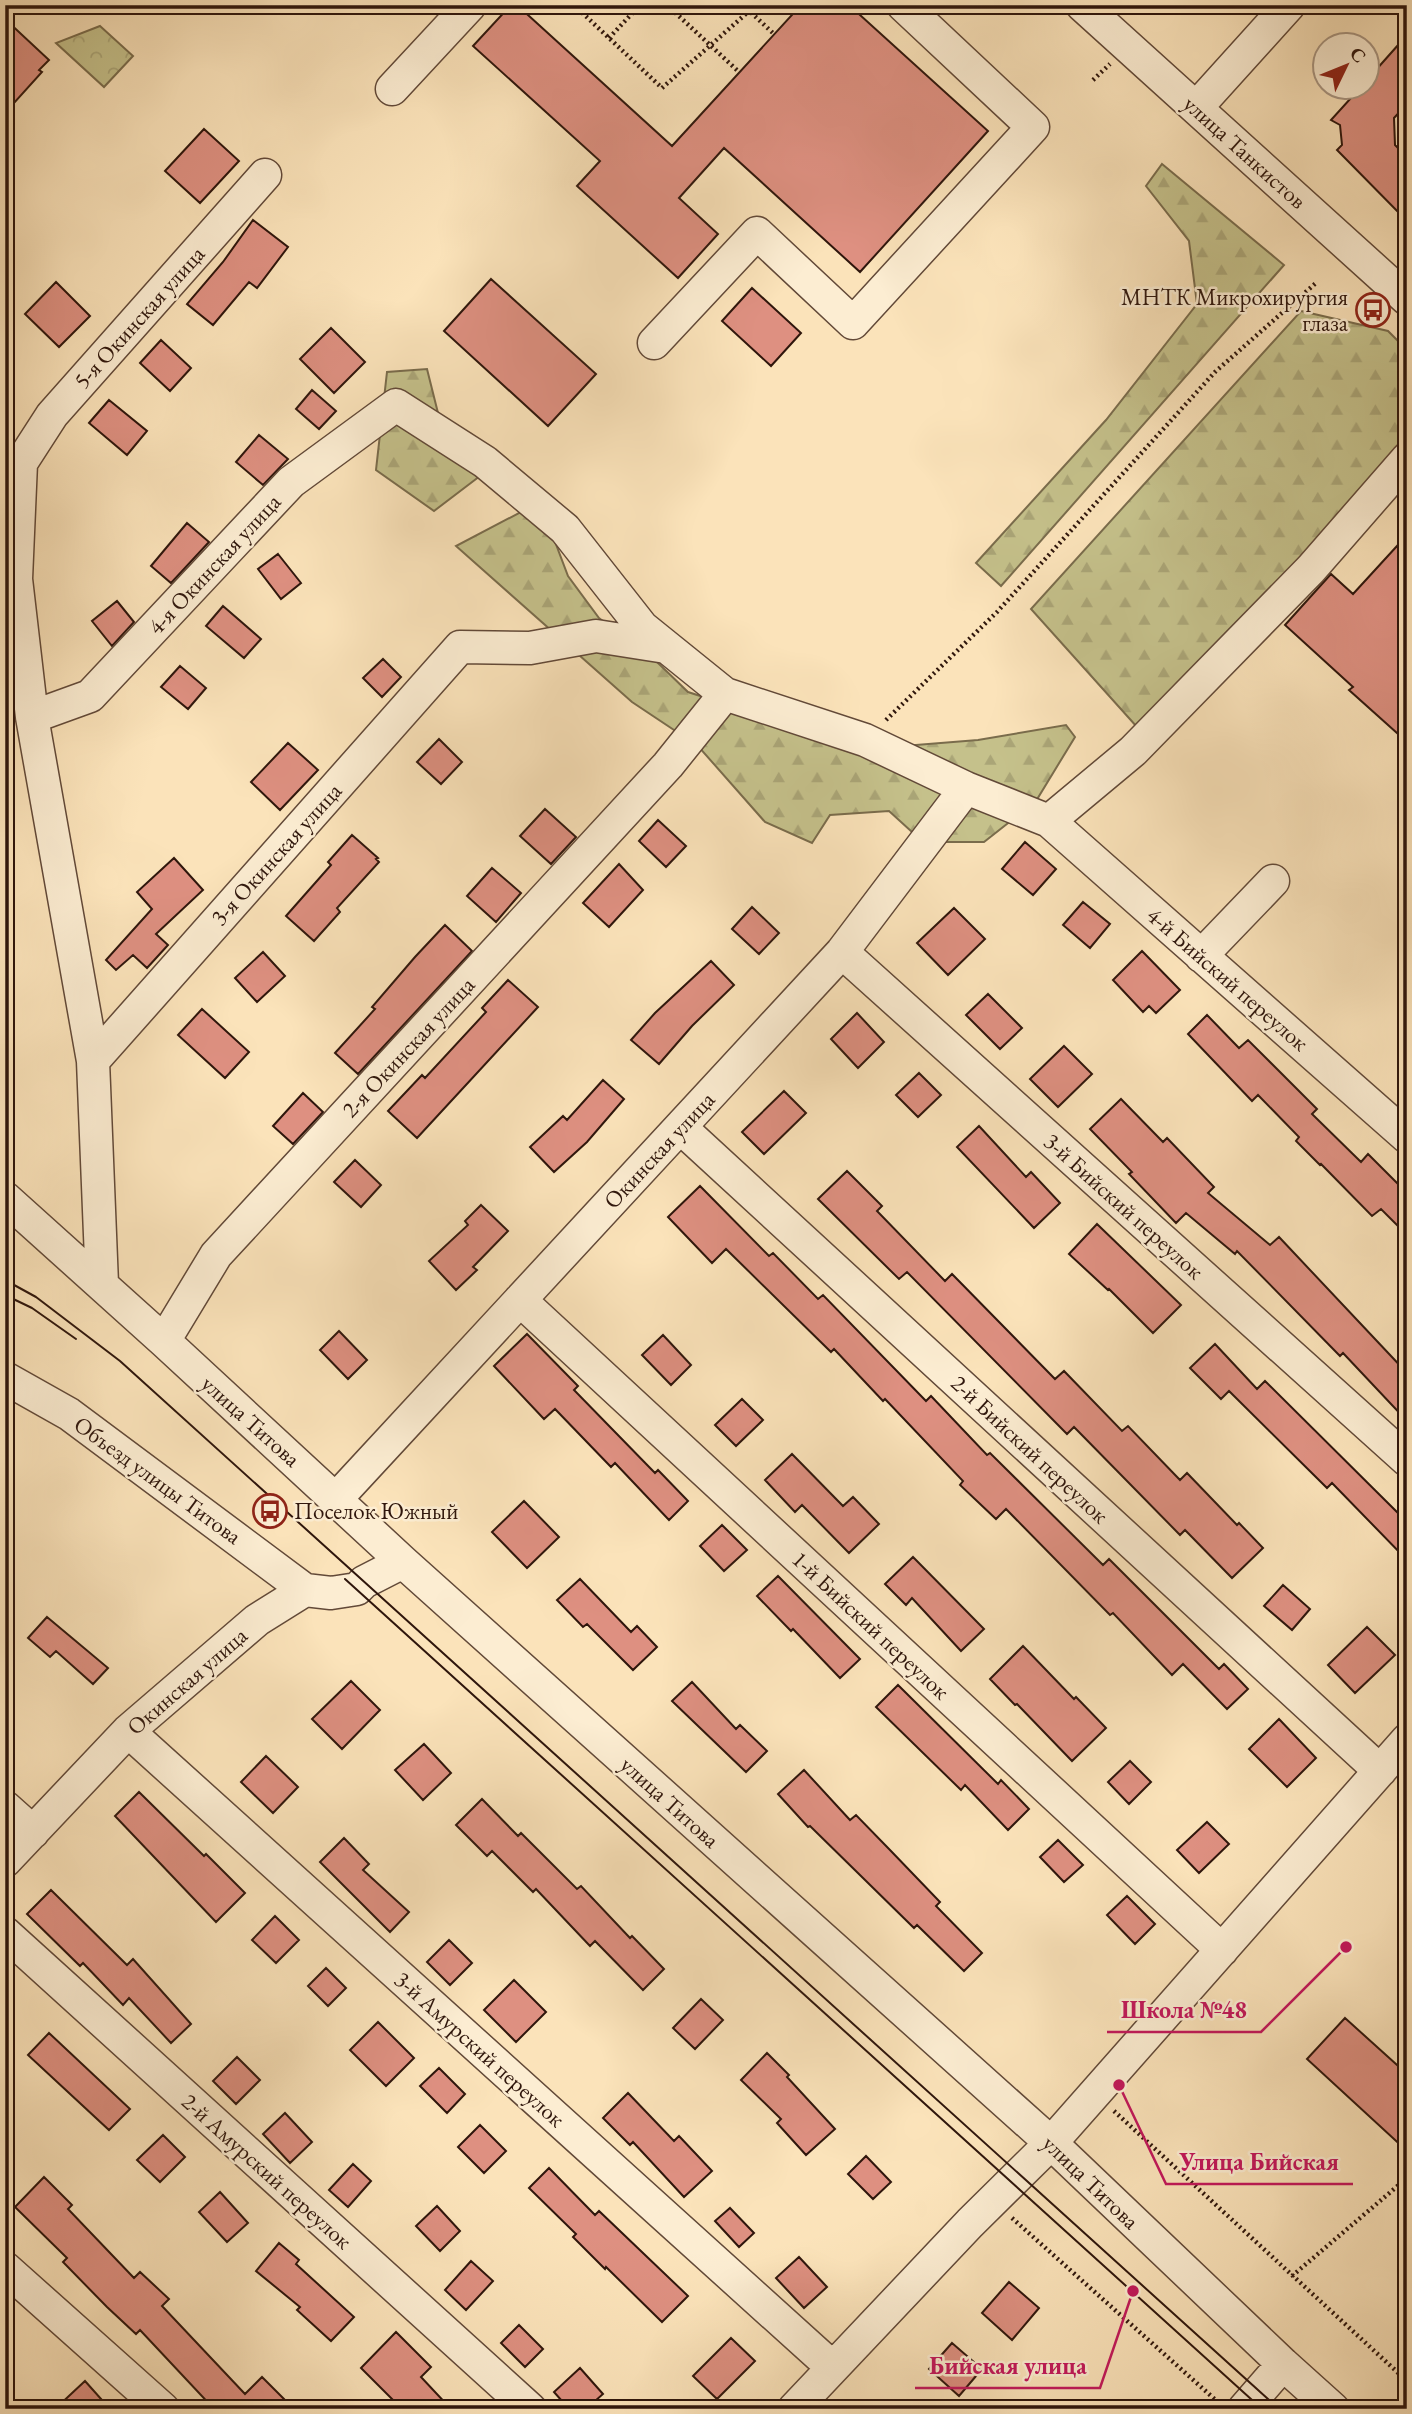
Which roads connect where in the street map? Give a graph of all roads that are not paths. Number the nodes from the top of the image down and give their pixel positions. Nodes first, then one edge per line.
1 (470, 5) edge
2 (902, 5) edge
3 (1082, 5) edge
4 (1289, 5) edge
5 (392, 89) dead end
6 (1196, 108) junction
7 (265, 175) dead end
8 (1407, 299) edge
9 (654, 343) dead end
10 (1407, 460) edge
11 (666, 647) junction
12 (725, 694) junction
13 (32, 717) junction
14 (966, 788) junction
15 (1049, 821) junction
16 (1273, 881) dead end
17 (842, 951) junction
18 (1201, 956) junction
19 (93, 1061) junction
20 (680, 1127) junction
21 (1407, 1137) edge
22 (5, 1198) edge
23 (102, 1284) junction
24 (520, 1300) junction
25 (164, 1341) junction
26 (5, 1378) edge
27 (1407, 1460) edge
28 (337, 1499) junction
29 (403, 1562) junction
30 (305, 1590) junction
31 (128, 1731) junction
32 (1407, 1740) edge
33 (1380, 1771) junction
34 (5, 1807) edge
35 (33, 1832) junction
36 (5, 1860) edge
37 (5, 1933) edge
38 (1222, 1950) junction
39 (1051, 2143) junction
40 (5, 2268) edge
41 (1283, 2364) junction
42 (832, 2367) junction
43 (159, 2407) edge
44 (530, 2409) edge
45 (794, 2409) edge
46 (1244, 2409) edge
47 (1333, 2409) edge

1 - 5 street
2 - 9 street
3 - 6 street, улица Танкистов
4 - 6 street
6 - 8 street, улица Танкистов
7 - 13 street, 5-я Окинская улица
10 - 15 street
11 - 12 street
11 - 13 street, 4-я Окинская улица
11 - 19 street, 3-я Окинская улица
12 - 14 street, 4-й Бийский переулок
12 - 25 street, 2-я Окинская улица
13 - 19 street
14 - 15 street, 4-й Бийский переулок
14 - 17 street, Окинская улица
15 - 18 street, 4-й Бийский переулок
16 - 18 street
17 - 20 street, Окинская улица
17 - 27 street, 3-й Бийский переулок
18 - 21 street, 4-й Бийский переулок
19 - 23 street
20 - 24 street, Окинская улица
20 - 33 street, 2-й Бийский переулок
22 - 23 street, улица Титова
23 - 25 street, улица Титова
24 - 28 street, Окинская улица
24 - 38 street, 1-й Бийский переулок
25 - 28 street, улица Титова
26 - 30 street, Объезд улицы Титова
28 - 29 street, улица Титова
29 - 30 street
29 - 39 street, улица Титова
30 - 31 street, Окинская улица
31 - 35 street, Окинская улица
31 - 42 street, 3-й Амурский переулок
32 - 33 street
33 - 38 street
34 - 35 street
35 - 36 street, Окинская улица
37 - 44 street, 2-й Амурский переулок
38 - 39 street
39 - 41 street, улица Титова
39 - 42 street
40 - 43 street
41 - 46 street
41 - 47 street, улица Титова
42 - 45 street

